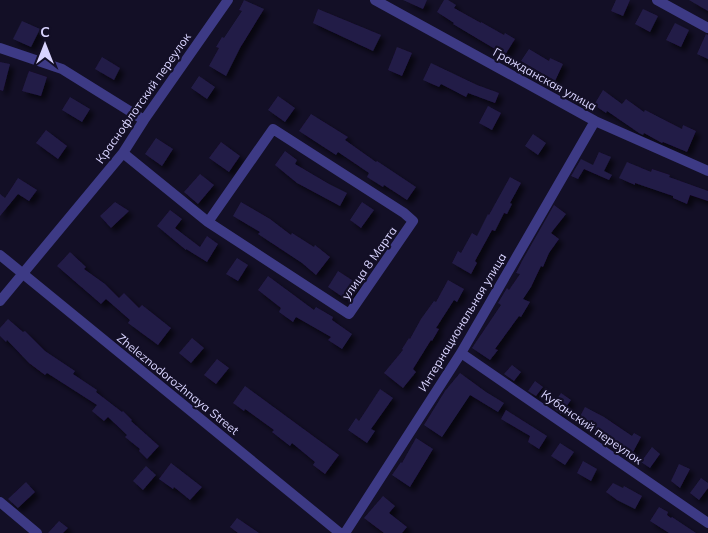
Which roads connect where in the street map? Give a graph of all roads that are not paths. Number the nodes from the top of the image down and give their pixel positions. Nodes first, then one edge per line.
1 (228, 0) edge
2 (375, 0) edge
3 (657, 0) edge
4 (708, 28) edge
5 (0, 48) edge
6 (144, 120) junction
7 (595, 121) junction
8 (123, 153) junction
9 (708, 170) edge
10 (208, 222) junction
11 (0, 255) edge
12 (24, 273) junction
13 (0, 301) edge
14 (461, 352) junction
15 (0, 502) edge
16 (708, 523) edge
17 (37, 533) edge
18 (340, 533) edge
19 (345, 533) edge

1 - 6 street, Краснофлотский переулок
2 - 7 street, Гражданская улица
3 - 4 street
5 - 6 street
6 - 8 street, Краснофлотский переулок
7 - 9 street, Гражданская улица
7 - 14 street, Интернациональная улица
8 - 10 street, улица 8 Марта
8 - 12 street, Краснофлотский переулок
10 - 10 street, улица 8 Марта
11 - 12 street, Zheleznodorozhnaya Street
12 - 13 street, Краснофлотский переулок
12 - 18 street, Zheleznodorozhnaya Street
14 - 16 street, Кубанский переулок
14 - 19 street, Интернациональная улица
15 - 17 street

